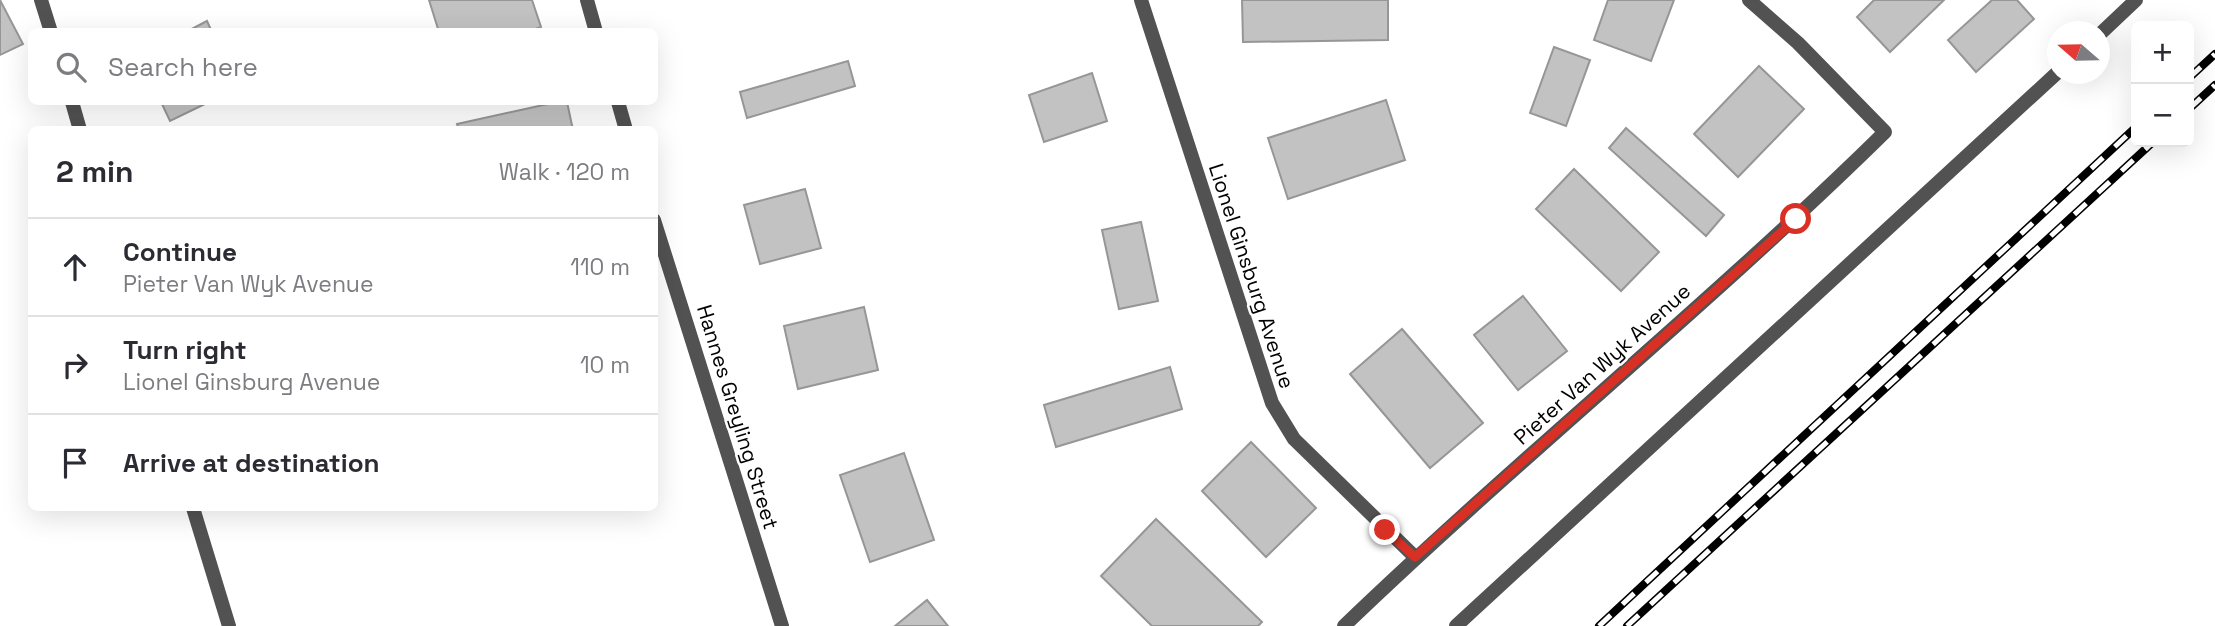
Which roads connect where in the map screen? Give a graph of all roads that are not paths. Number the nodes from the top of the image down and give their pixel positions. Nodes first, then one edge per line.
1 (41, 0) edge
2 (587, 0) edge
3 (1141, 0) edge
4 (1749, 0) edge
5 (2136, 0) edge
6 (2110, 23) edge
7 (50, 28) edge
8 (595, 28) edge
9 (2047, 81) edge
10 (73, 105) edge
11 (619, 105) edge
12 (79, 126) edge
13 (625, 126) edge
14 (658, 233) edge
15 (194, 511) edge
16 (1415, 557) junction
17 (229, 626) edge
18 (782, 626) edge
19 (1344, 626) edge
20 (1456, 626) edge

1 - 7 street
2 - 8 street
3 - 16 street, Lionel Ginsburg Avenue
4 - 16 street, Pieter Van Wyk Avenue
5 - 6 street
9 - 20 street
10 - 12 street
11 - 13 street
14 - 18 street, Hannes Greyling Street
15 - 17 street
16 - 19 street, Pieter Van Wyk Avenue

